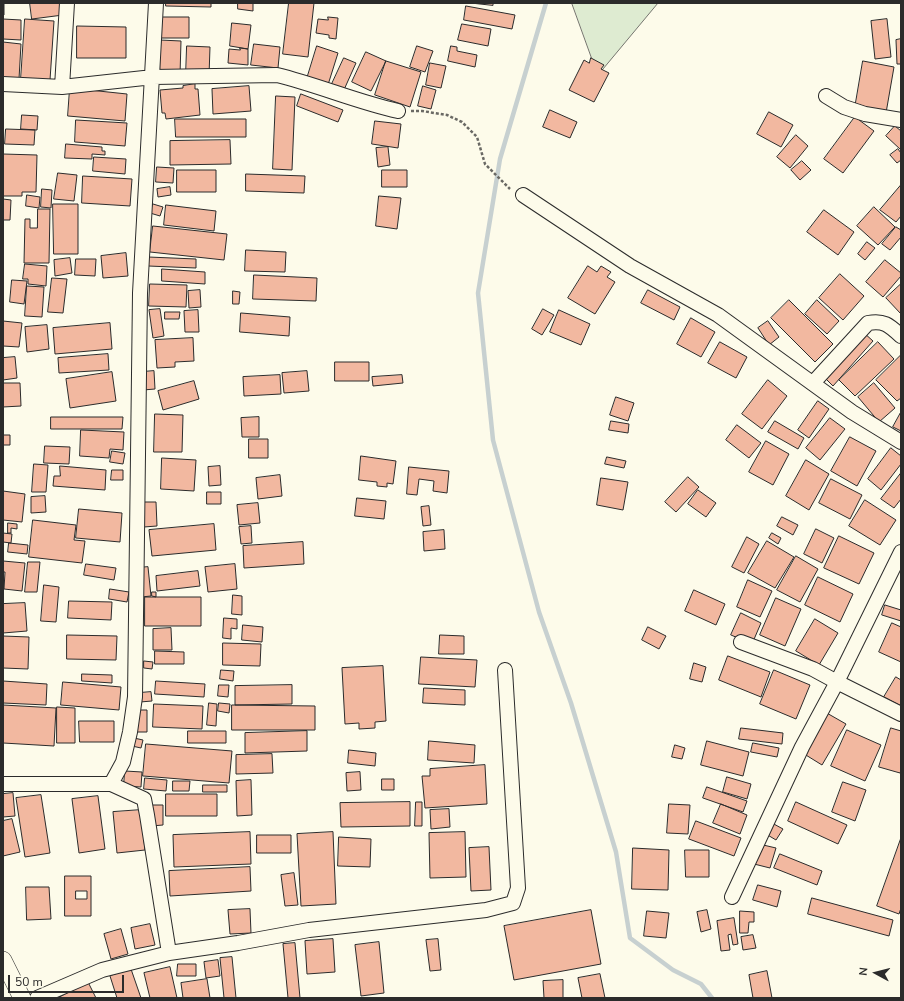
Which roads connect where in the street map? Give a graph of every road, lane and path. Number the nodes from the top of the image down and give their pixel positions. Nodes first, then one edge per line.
1 (67, 3) edge
2 (156, 3) edge
3 (153, 77) junction
4 (3, 84) edge
5 (62, 87) junction
6 (826, 96) dead end
7 (398, 111) joint
8 (901, 120) edge
9 (523, 195) joint
10 (901, 336) edge
11 (812, 383) junction
12 (901, 442) edge
13 (901, 552) edge
14 (740, 642) dead end
15 (505, 670) dead end
16 (837, 682) junction
17 (901, 714) edge
18 (3, 784) edge
19 (110, 784) junction
20 (732, 897) dead end
21 (169, 953) junction
22 (3, 960) edge
23 (22, 998) edge
24 (36, 998) edge

1 - 5 street
2 - 3 street
3 - 5 street
3 - 7 street
3 - 19 street
4 - 5 street
6 - 8 street
7 - 9 path
9 - 11 street
10 - 11 street
11 - 12 street
13 - 16 street
14 - 16 street
15 - 21 street
16 - 17 street
16 - 20 street
18 - 19 street
19 - 21 street
21 - 24 street
22 - 23 street

